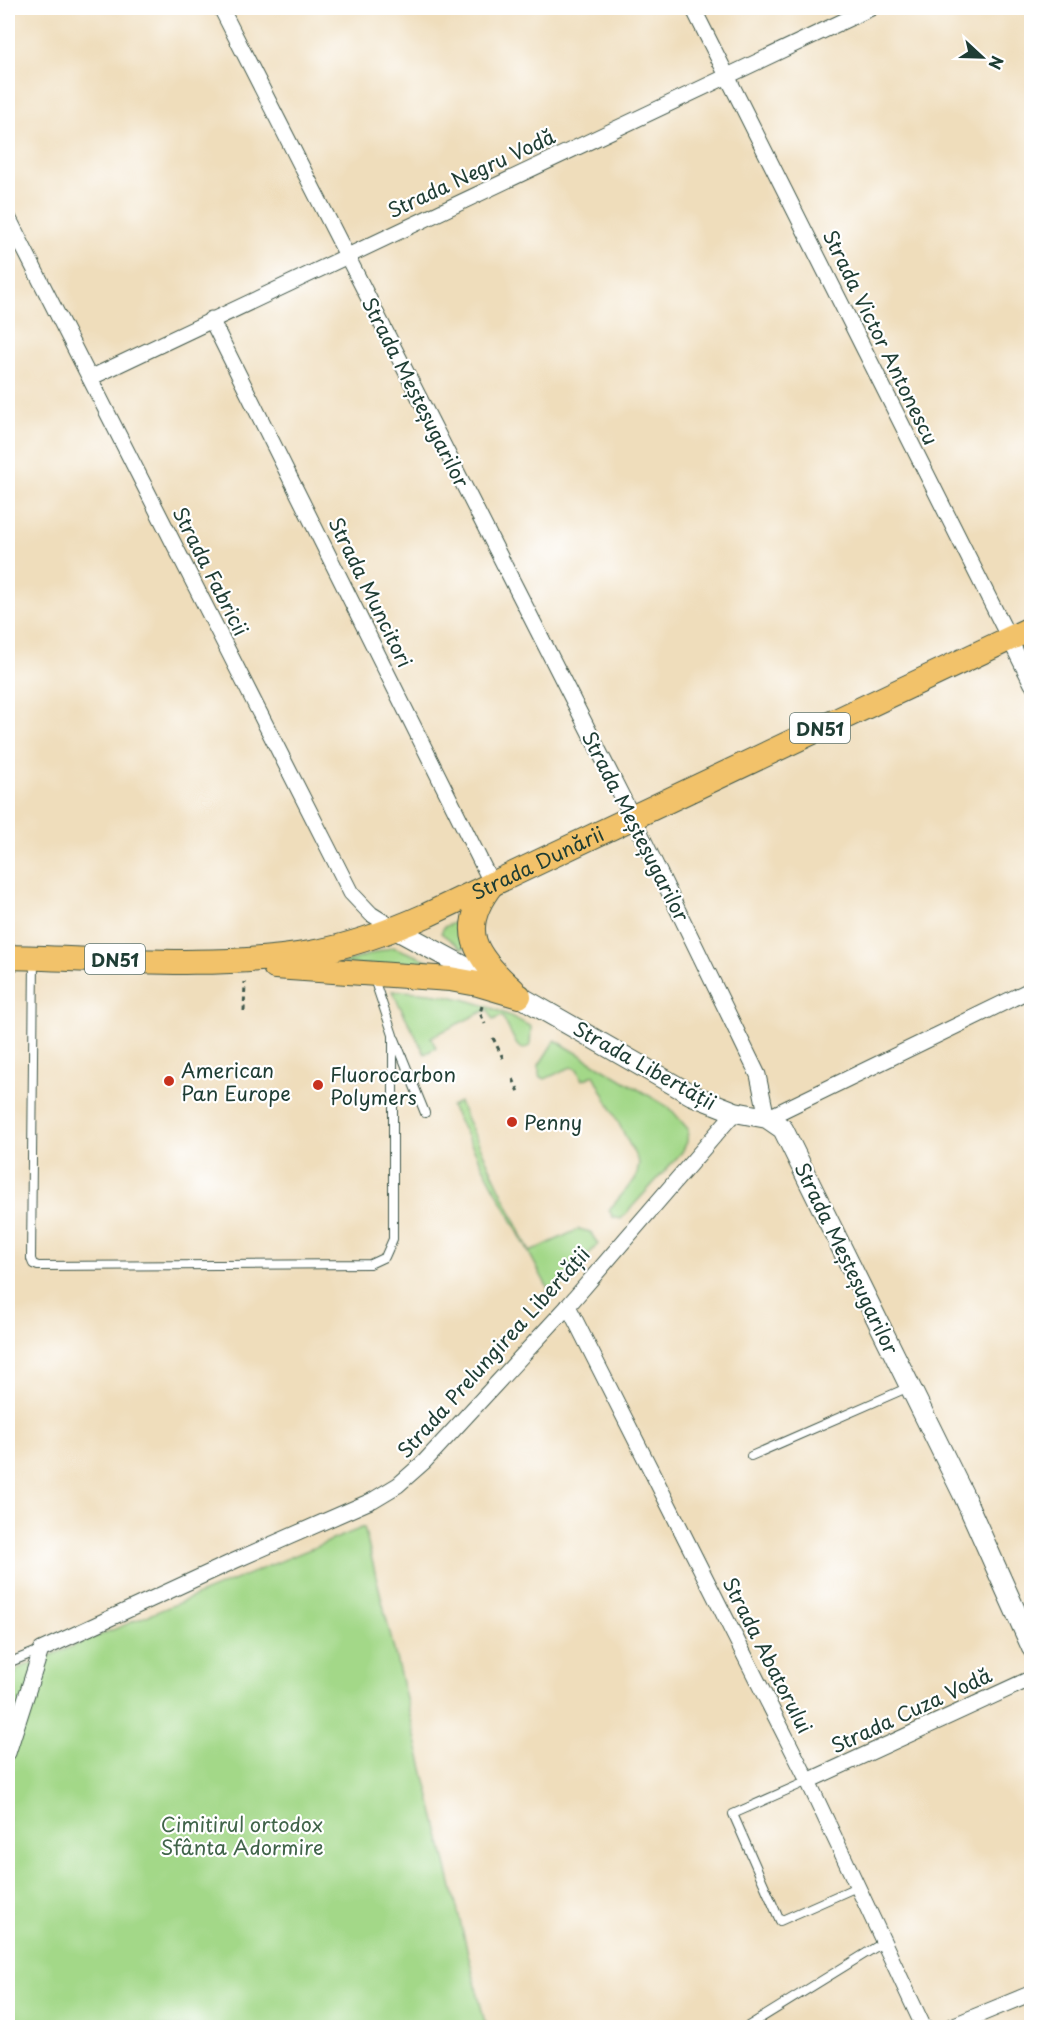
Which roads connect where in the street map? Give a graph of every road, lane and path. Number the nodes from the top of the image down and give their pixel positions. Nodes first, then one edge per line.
1 (221, 8) edge
2 (693, 8) edge
3 (871, 8) edge
4 (728, 75) junction
5 (8, 217) edge
6 (346, 256) junction
7 (211, 319) junction
8 (90, 378) junction
9 (1032, 628) edge
10 (1009, 639) junction
11 (1032, 684) edge
12 (633, 818) junction
13 (492, 884) junction
14 (395, 929) junction
15 (8, 957) edge
16 (34, 958) junction
17 (222, 961) junction
18 (372, 975) junction
19 (245, 982) dead end
20 (1032, 989) edge
21 (519, 996) junction
22 (483, 998) dead end
23 (244, 1011) dead end
24 (485, 1024) dead end
25 (393, 1035) junction
26 (493, 1038) dead end
27 (504, 1060) dead end
28 (513, 1079) dead end
29 (520, 1094) dead end
30 (735, 1112) junction
31 (424, 1113) dead end
32 (767, 1118) junction
33 (568, 1306) junction
34 (909, 1388) junction
35 (751, 1456) dead end
36 (1032, 1648) edge
37 (41, 1650) junction
38 (8, 1663) edge
39 (1032, 1678) edge
40 (8, 1753) edge
41 (808, 1781) junction
42 (859, 1886) junction
43 (884, 1942) junction
44 (1032, 1993) edge
45 (745, 2028) edge
46 (924, 2028) edge
47 (947, 2028) edge

1 - 6 street, Strada Meșteșugarilor
2 - 4 street, Strada Victor Antonescu
3 - 4 street, Strada Negru Vodă
4 - 6 street, Strada Negru Vodă
4 - 10 street, Strada Victor Antonescu
5 - 8 street, Strada Fabricii
6 - 7 street, Strada Negru Vodă
6 - 12 street, Strada Meșteșugarilor
7 - 8 street, Strada Negru Vodă
7 - 13 street, Strada Muncitori
8 - 14 street, Strada Fabricii
9 - 10 main road, Strada Dunării / DN51
10 - 11 street, Strada Victor Antonescu
10 - 12 main road, Strada Dunării / DN51
12 - 13 main road, Strada Dunării / DN51
12 - 32 street, Strada Meșteșugarilor
13 - 14 main road, Strada Dunării / DN51
13 - 21 main road
14 - 17 main road, Strada Dunării / DN51
14 - 21 street, Strada Libertății
15 - 16 main road, Strada Dunării / DN51
16 - 17 main road, Strada Dunării / DN51
16 - 25 lane
17 - 18 main road
18 - 21 main road
18 - 25 lane
19 - 23 path
20 - 32 street
21 - 30 street, Strada Libertății
22 - 24 path
25 - 31 lane
26 - 27 path
28 - 29 path
30 - 32 street, Strada Libertății
30 - 33 street, Strada Prelungirea Libertății
32 - 34 street, Strada Meșteșugarilor
33 - 37 street, Strada Prelungirea Libertății
33 - 41 street, Strada Abatorului
34 - 35 lane
34 - 36 street, Strada Meșteșugarilor
37 - 38 lane
37 - 40 street
39 - 41 street, Strada Cuza Vodă
41 - 42 street, Strada Abatorului
41 - 42 lane
42 - 43 street, Strada Abatorului
43 - 45 lane
43 - 46 street, Strada Abatorului
44 - 47 street

